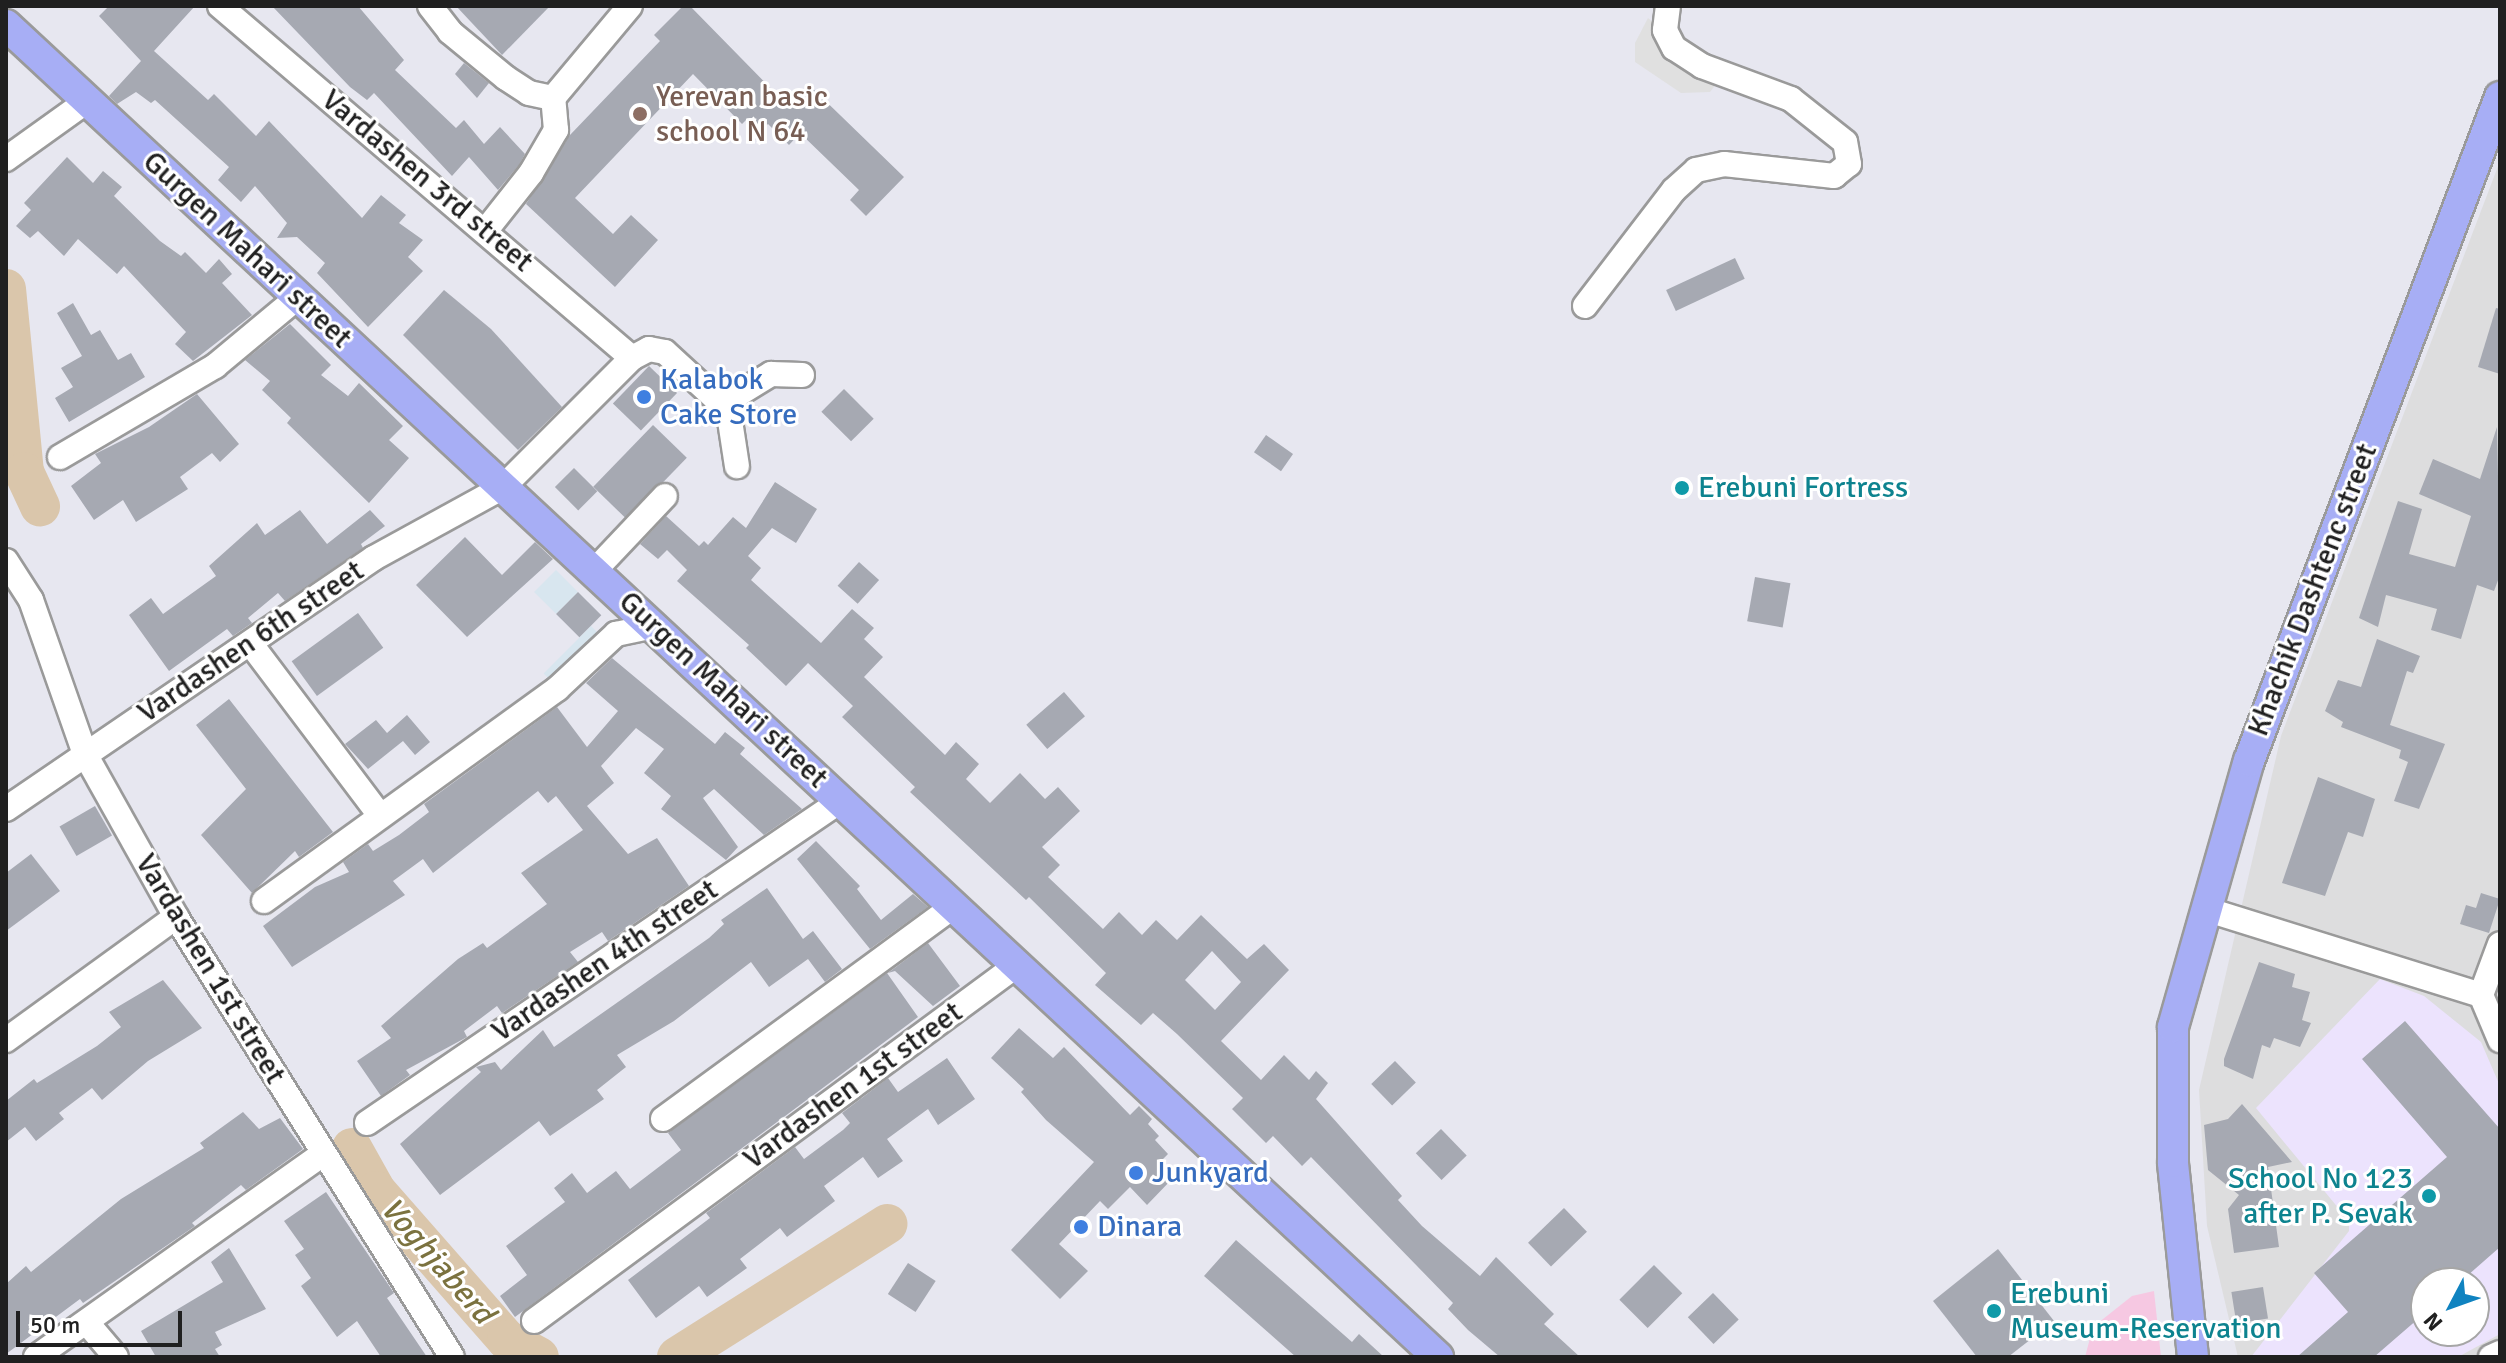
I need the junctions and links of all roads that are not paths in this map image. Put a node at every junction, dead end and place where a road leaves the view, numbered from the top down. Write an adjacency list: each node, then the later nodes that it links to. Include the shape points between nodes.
1 (220, 6): 10 (street, Vardashen 3rd street)
2 (430, 6): 7 (street, via 450,32 506,78 529,93)
3 (630, 6): 7 (street)
4 (1668, 6): 12 (street, via 1665,30 1674,48 1702,66 1791,99 1845,142 1849,164 1834,176 1724,164 1696,170 1674,190)
5 (6, 25): 8 (main road, Gurgen Mahari street)
6 (2500, 97): 30 (main road, Khachik Dashtenc street, via 2249,761)
7 (553, 98): 10 (street, via 556,130 531,173)
8 (87, 101): 9 (street); 11 (main road, Gurgen Mahari street)
9 (6, 159)
10 (486, 230): 13 (street, Vardashen 3rd street)
11 (298, 297): 16 (street, via 215,366); 18 (main road, Gurgen Mahari street)
12 (1585, 306)
13 (632, 358): 15 (street, via 649,349 665,352 715,398); 18 (street, Vardashen 6th street)
14 (802, 375): 15 (street, via 771,374)
15 (727, 401): 17 (street)
16 (60, 457)
17 (737, 466)
18 (503, 487): 21 (main road, Gurgen Mahari street); 23 (street, Vardashen 6th street, via 374,558)
19 (665, 496): 21 (street)
20 (6, 561): 24 (street, Vardashen 1st street, via 31,600)
21 (594, 571): 22 (main road, Gurgen Mahari street)
22 (654, 626): 25 (main road, Gurgen Mahari street); 27 (street, via 616,634 557,689)
23 (250, 643): 24 (street, Vardashen 6th street); 27 (street)
24 (85, 754): 26 (street, Vardashen 6th street); 31 (street, Vardashen 1st street)
25 (842, 800): 29 (main road, Gurgen Mahari street); 39 (street, Vardashen 4th street)
26 (6, 809)
27 (378, 813): 28 (street)
28 (264, 901)
29 (954, 906): 33 (main road, Gurgen Mahari street); 38 (street)
30 (2205, 909): 34 (street); 37 (main road, Khachik Dashtenc street, via 2173,1027)
31 (176, 917): 35 (street); 40 (street, Vardashen 1st street)
32 (2500, 944): 34 (street)
33 (1017, 965): 41 (street, Vardashen 1st street); 47 (main road, Gurgen Mahari street)
34 (2481, 995): 36 (street)
35 (6, 1040)
36 (2500, 1040)
37 (2173, 1094): 48 (main road, Khachik Dashtenc street, via 2173,1162); 49 (main road, Khachik Dashtenc street)
38 (663, 1119)
39 (367, 1123)
40 (323, 1154): 42 (street); 46 (street, Vardashen 1st street)
41 (534, 1321)
42 (88, 1324): 44 (street); 45 (street)
43 (2500, 1353): 50 (street)
44 (36, 1357)
45 (116, 1357)
46 (452, 1357)
47 (1438, 1357)
48 (2193, 1357)
49 (2209, 1357)
50 (2491, 1357)

